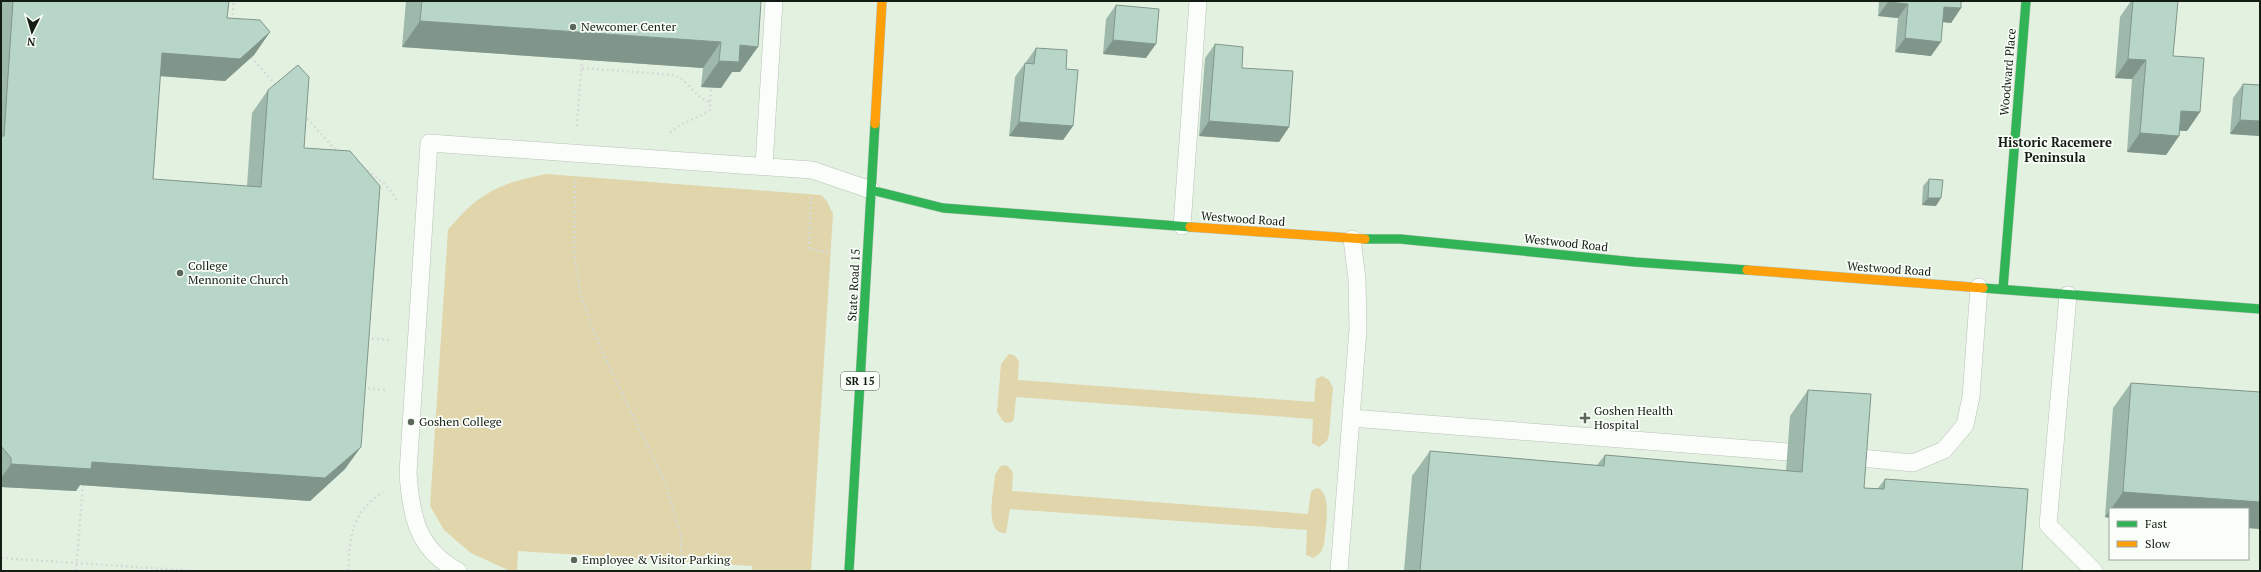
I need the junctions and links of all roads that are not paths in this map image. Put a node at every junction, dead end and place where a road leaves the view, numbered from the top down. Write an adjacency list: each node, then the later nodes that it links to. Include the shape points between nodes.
1 (774, 1): 5 (lane)
2 (882, 1): 6 (street, State Road 15 / SR 15)
3 (1198, 1): 7 (lane)
4 (2026, 1): 10 (street, Woodward Place)
5 (764, 165): 6 (lane, via 812,170); 16 (lane, via 429,143 408,473 410,508 423,542)
6 (871, 190): 7 (street, Westwood Road, via 943,208); 17 (street, State Road 15 / SR 15)
7 (1182, 226): 8 (street, Westwood Road)
8 (1352, 239): 9 (street, Westwood Road, via 1400,239 1635,262); 13 (lane, via 1357,279 1358,329)
9 (1979, 287): 10 (street, Westwood Road); 15 (lane, via 1971,397 1965,425 1944,450 1913,463)
10 (2003, 289): 11 (street, Westwood Road)
11 (2068, 295): 12 (street, Westwood Road); 19 (lane, via 2048,525)
12 (2260, 309)
13 (1351, 418): 14 (lane); 18 (lane)
14 (1788, 452)
15 (1850, 457)
16 (458, 571)
17 (849, 571)
18 (1339, 571)
19 (2094, 571)

